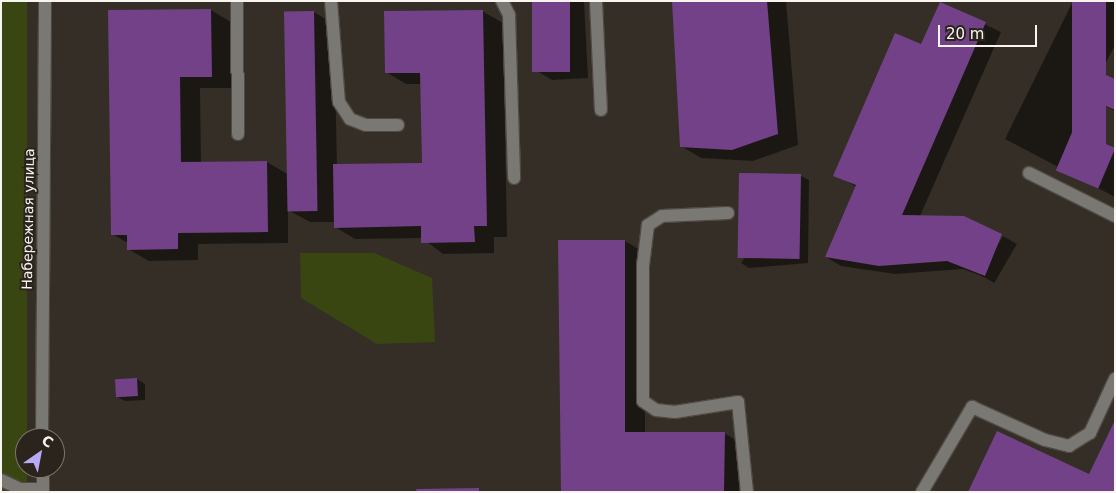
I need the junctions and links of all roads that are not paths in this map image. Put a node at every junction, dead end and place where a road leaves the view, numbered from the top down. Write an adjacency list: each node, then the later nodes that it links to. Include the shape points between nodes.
1 (45, 1): 14 (street, Набережная улица)
2 (237, 1): 8 (street)
3 (331, 1): 7 (street, via 339,102 350,119 366,125)
4 (502, 1): 10 (street, via 509,15)
5 (596, 1): 6 (street)
6 (601, 110)
7 (398, 125)
8 (238, 134)
9 (1029, 174): 12 (street)
10 (514, 178)
11 (728, 213): 17 (street, via 662,216 648,224 643,264 643,394 644,401 656,410 675,412 738,402)
12 (1115, 216)
13 (1115, 379): 18 (street, via 1090,433 1069,446 1045,440 972,406)
14 (42, 428)
15 (1, 480): 16 (street, via 20,489)
16 (43, 490)
17 (747, 492)
18 (922, 492)

